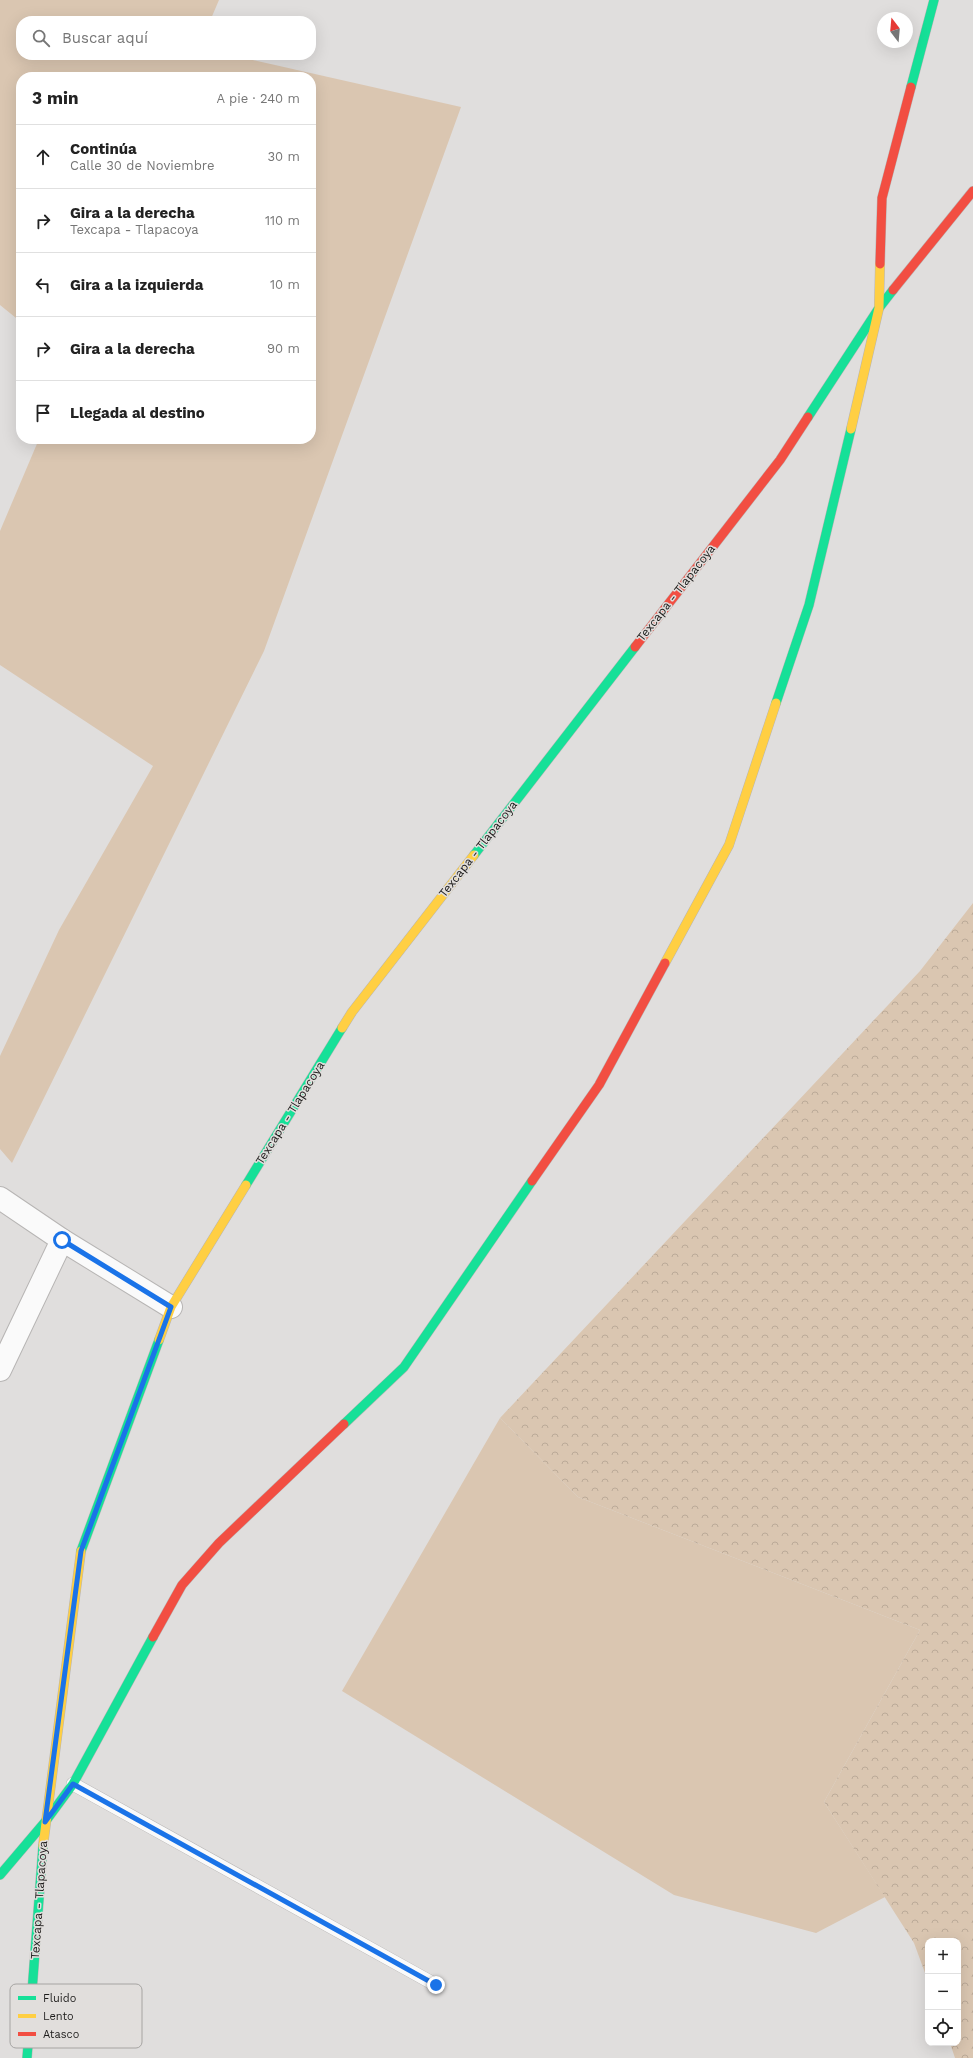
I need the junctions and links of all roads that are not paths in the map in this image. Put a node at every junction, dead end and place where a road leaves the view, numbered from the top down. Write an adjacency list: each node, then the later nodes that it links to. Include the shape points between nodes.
1 (934, 0): 3 (street, via 882,198)
2 (973, 191): 3 (street, Texcapa - Tlapacoya)
3 (879, 308): 6 (street, Texcapa - Tlapacoya, via 780,460 352,1012); 8 (street, via 809,605 729,845 602,1078 404,1367 219,1543 182,1584)
4 (0, 1198): 5 (street)
5 (62, 1240): 6 (street); 7 (street)
6 (171, 1307): 9 (street, Texcapa - Tlapacoya, via 81,1551)
7 (0, 1370)
8 (73, 1784): 9 (street); 12 (lane)
9 (45, 1822): 10 (street); 11 (street, Texcapa - Tlapacoya)
10 (0, 1875)
11 (33, 1984)
12 (436, 1985)
13 (28, 2048): 14 (street, Texcapa - Tlapacoya)
14 (27, 2058)

